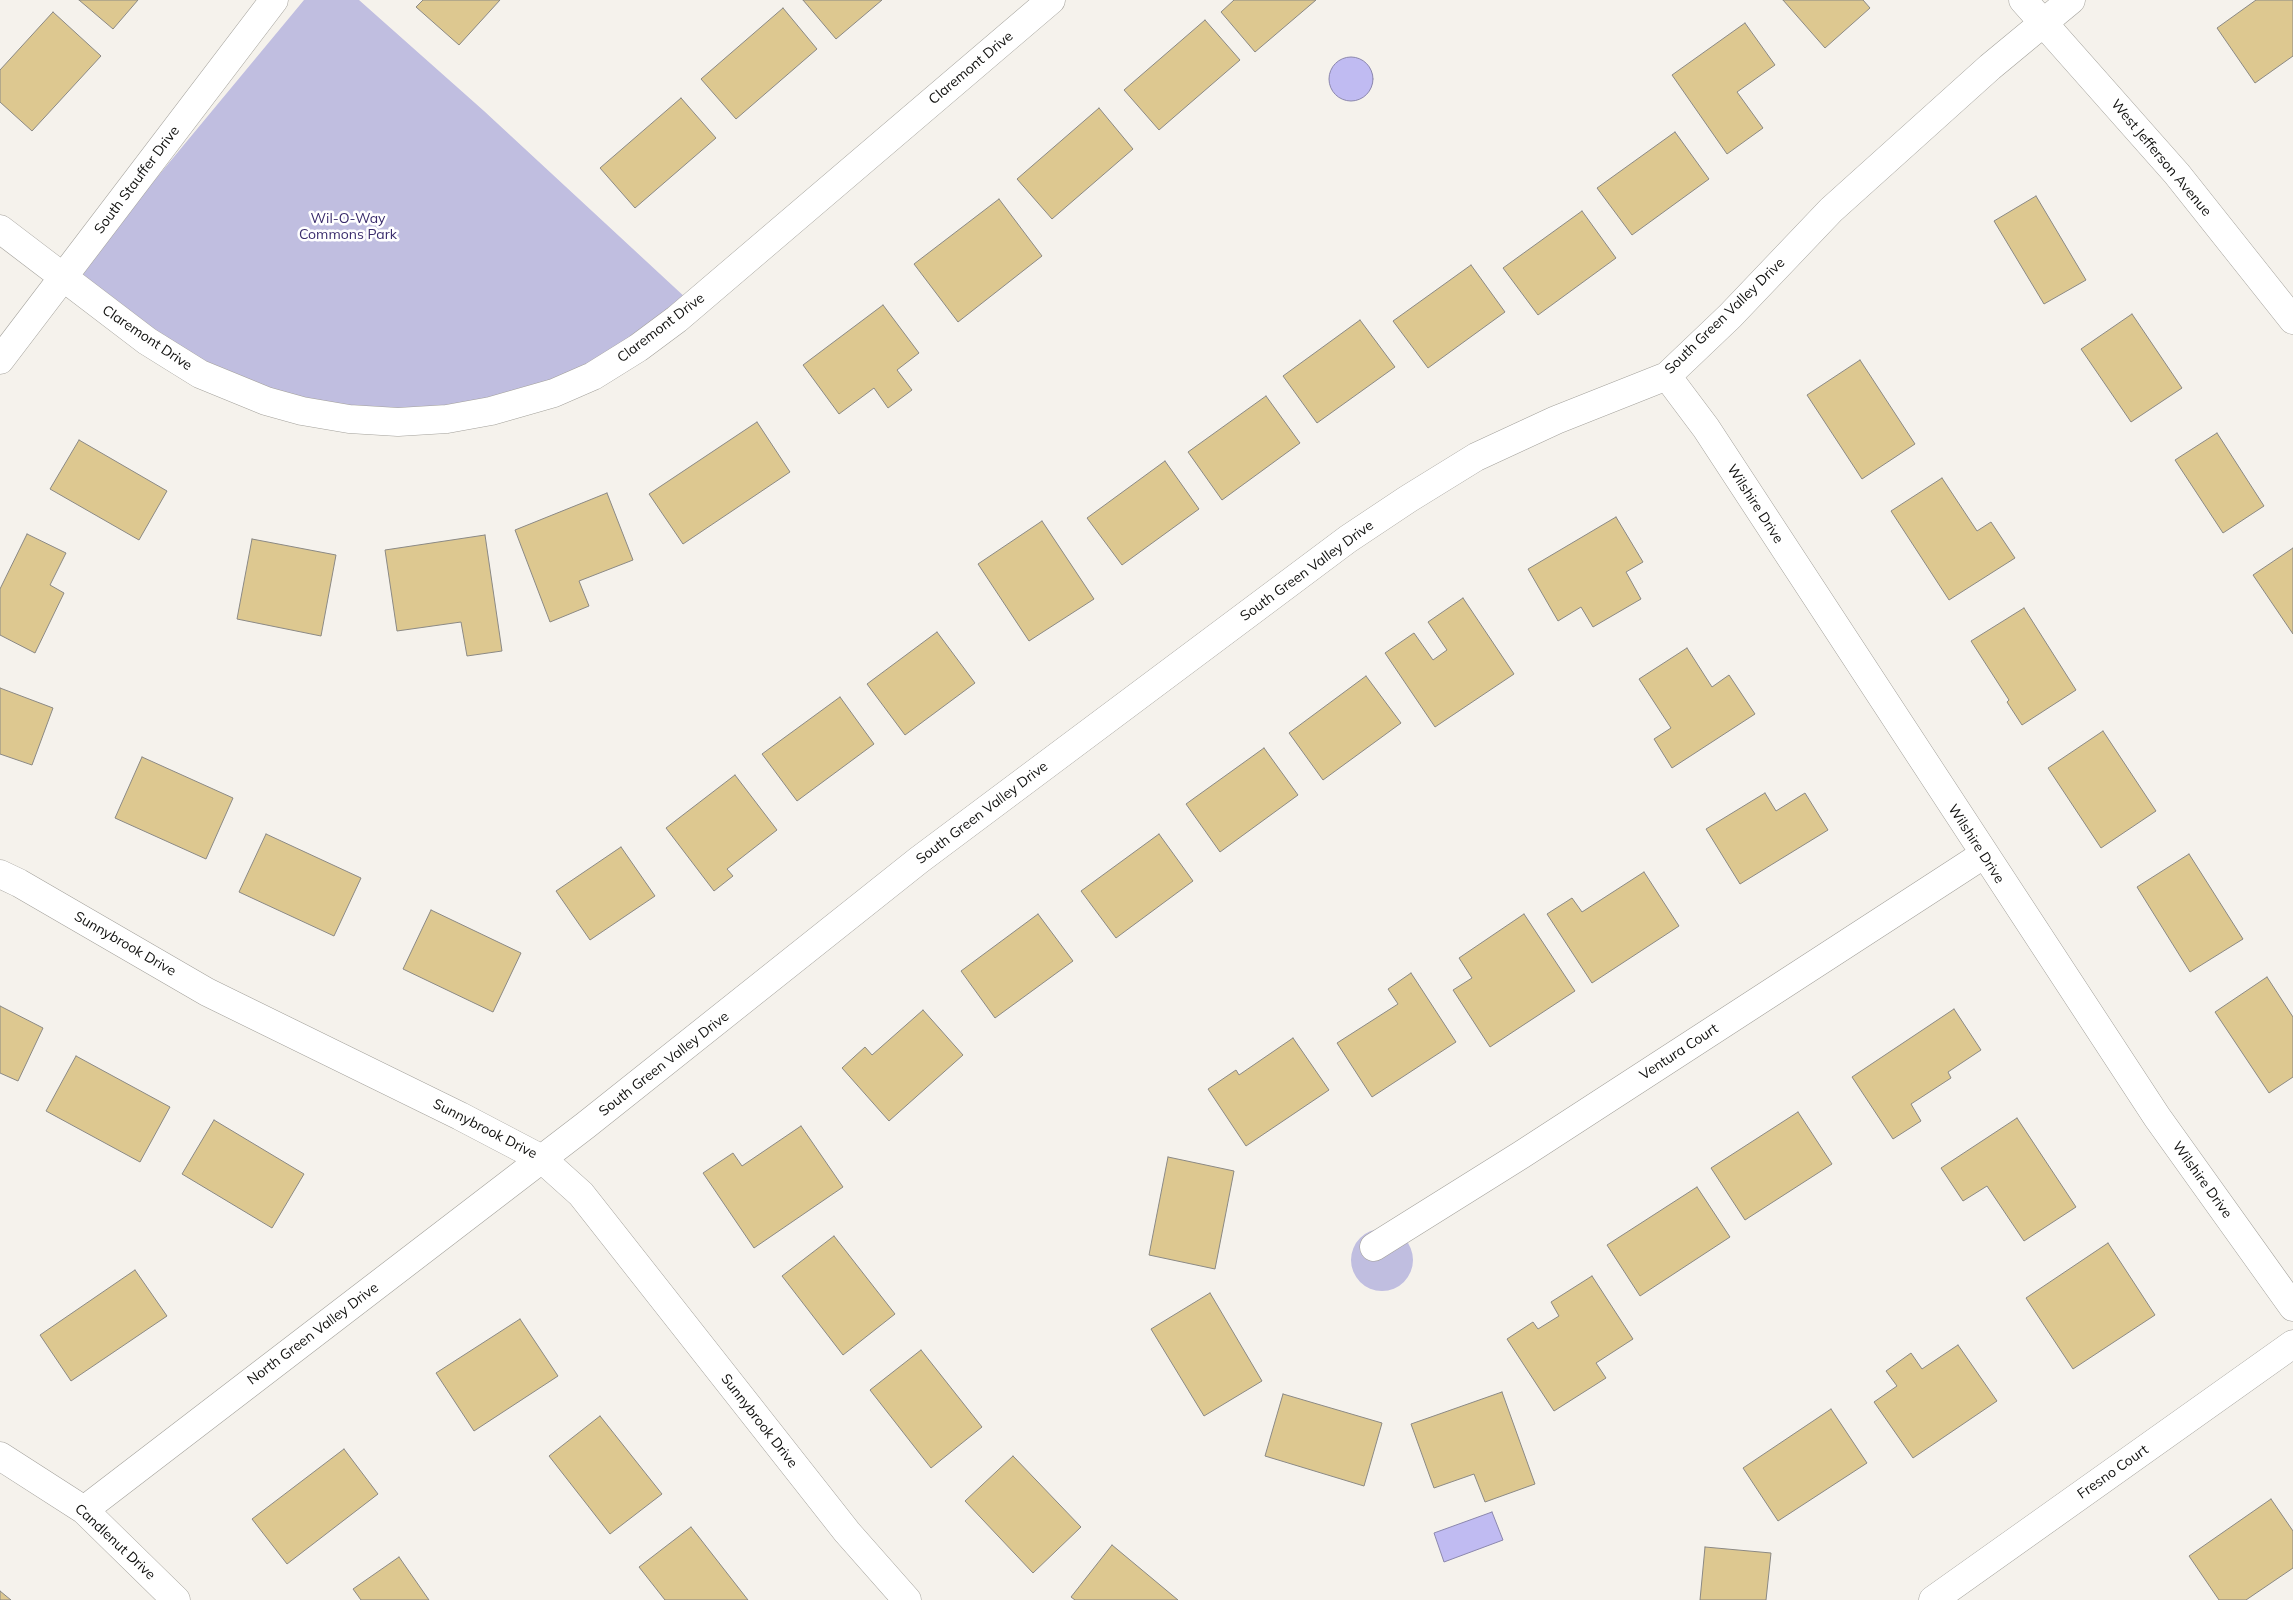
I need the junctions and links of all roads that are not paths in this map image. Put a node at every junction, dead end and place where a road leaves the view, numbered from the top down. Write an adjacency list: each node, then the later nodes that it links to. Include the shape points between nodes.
1 (274, 0): 7 (street, South Stauffer Drive)
2 (1051, 0): 7 (street, Claremont Drive, via 677,319 638,348 593,376 554,393 491,411 447,419 398,422 321,414 266,401 200,374 147,341)
3 (2023, 0): 5 (street, West Jefferson Avenue)
4 (2071, 0): 5 (street, South Green Valley Drive)
5 (2043, 23): 8 (street, West Jefferson Avenue, via 2177,174); 10 (street, South Green Valley Drive, via 1831,210 1730,316)
6 (0, 229): 7 (street, Claremont Drive)
7 (62, 277): 9 (street, South Stauffer Drive)
8 (2293, 320)
9 (0, 360)
10 (1667, 376): 11 (street, Wilshire Drive, via 1706,428); 13 (street, South Green Valley Drive, via 1556,420 1476,457 1348,539 919,860)
11 (1983, 855): 14 (street, Ventura Court); 15 (street, Wilshire Drive, via 2157,1118)
12 (0, 874): 13 (street, Sunnybrook Drive, via 207,992)
13 (542, 1159): 18 (street, North Green Valley Drive); 20 (street, Sunnybrook Drive, via 581,1194 847,1532)
14 (1374, 1247)
15 (2293, 1307)
16 (2293, 1344): 21 (street, Fresno Court)
17 (0, 1456): 18 (street, Candlenut Drive)
18 (84, 1510): 19 (street, Candlenut Drive)
19 (176, 1600)
20 (907, 1600)
21 (1933, 1600)

